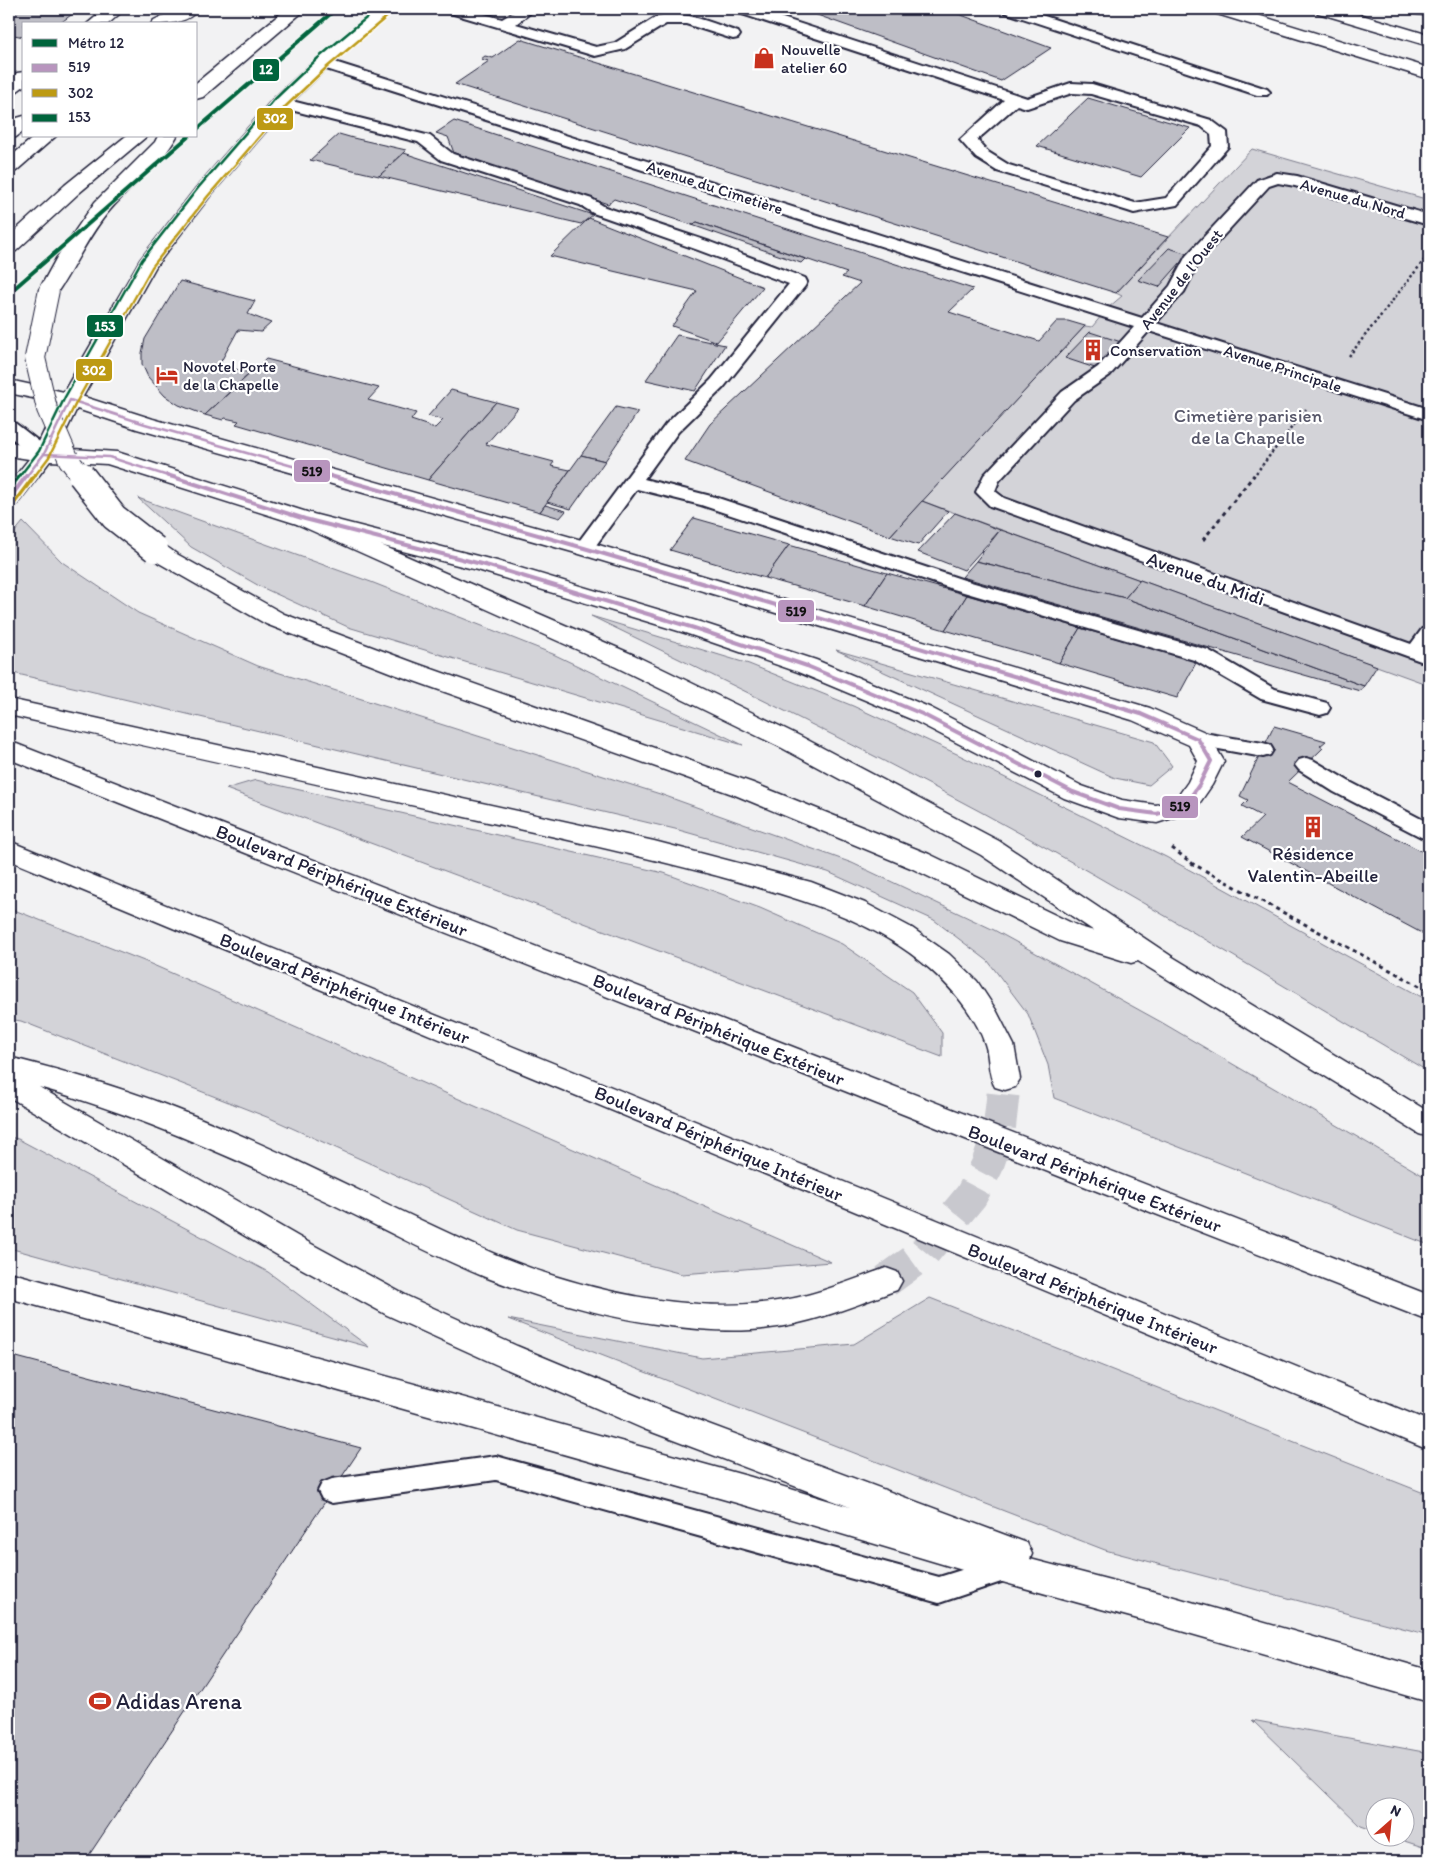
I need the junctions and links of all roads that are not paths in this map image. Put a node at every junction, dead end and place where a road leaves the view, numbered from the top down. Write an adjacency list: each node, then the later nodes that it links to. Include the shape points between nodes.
1 (116, 9): 11 (main road)
2 (189, 9): 12 (main road); 13 (main road)
3 (297, 9): 21 (main road)
4 (386, 9): 17 (main road)
5 (452, 9): 14 (lane)
6 (528, 9): 14 (lane)
7 (741, 9): 23 (lane)
8 (1009, 9): 22 (lane)
9 (1220, 9): 18 (main road)
10 (1324, 9): 16 (main road)
11 (99, 22)
12 (164, 22)
13 (180, 22)
14 (504, 25): 15 (lane, via 595,52 620,46 663,19 687,20)
15 (733, 36)
16 (1429, 41)
17 (322, 63): 24 (main road); 34 (lane, Avenue du Cimetière)
18 (1429, 74)
19 (22, 78): 20 (main road)
20 (9, 88)
21 (198, 91)
22 (1262, 92)
23 (1013, 100): 23 (lane, via 968,140 982,155 1004,168 1134,208 1171,202 1220,146 1219,132 1206,123 1092,90 1070,88 1027,103)
24 (280, 103): 37 (main road, via 203,192 147,264); 43 (lane, via 424,139 447,156 586,202 599,210 799,282 717,384 672,428)
25 (22, 123): 26 (main road)
26 (9, 132)
27 (45, 138): 30 (main road)
28 (135, 138): 33 (main road, via 46,210)
29 (167, 138): 58 (main road, bridge, via 102,206 66,257 49,290 35,358 47,409 69,460 114,517 167,558 275,618 406,669 744,789 920,861 1070,934)
30 (9, 167)
31 (1277, 178): 32 (lane, Avenue du Nord); 35 (lane, Avenue de l'Ouest, via 1263,182 1192,260 1178,288)
32 (1429, 220)
33 (9, 247)
34 (1108, 312): 35 (lane, Avenue Principale)
35 (1146, 324): 38 (lane, Avenue Principale); 44 (lane, Avenue de l'Ouest, via 1104,371 1068,396 991,479)
36 (9, 387): 37 (main road)
37 (70, 400): 42 (main road); 47 (main road)
38 (1429, 414)
39 (9, 427): 42 (lane)
40 (9, 441): 42 (lane)
41 (9, 448): 42 (main road)
42 (44, 454): 45 (main road); 46 (main road, via 109,457)
43 (633, 482): 47 (lane); 51 (lane, via 708,501 957,584 1201,655 1268,694)
44 (985, 492): 49 (lane, Avenue du Midi, via 998,502)
45 (9, 499)
46 (305, 519): 52 (main road, via 489,566 807,666 922,714 1073,792 1119,809 1157,814 1185,805 1210,761); 58 (main road, via 625,661 791,742 990,848)
47 (584, 548): 52 (main road, via 1141,714)
48 (1429, 633): 49 (lane)
49 (1422, 656)
50 (9, 708): 60 (main road, via 654,850 801,889 855,910 902,935 939,961 966,988 986,1017 1000,1045)
51 (1320, 708)
52 (1198, 739): 54 (lane)
53 (9, 748): 65 (main road, Boulevard Périphérique Extérieur)
54 (1263, 750)
55 (1306, 765): 56 (lane)
56 (1429, 832)
57 (9, 850): 66 (main road, Boulevard Périphérique Intérieur)
58 (1161, 963): 62 (main road)
59 (9, 1068): 63 (main road, via 62,1080 152,1112 239,1148 494,1267 572,1293 641,1309 697,1316 753,1317 806,1310)
60 (1006, 1079)
61 (9, 1083): 69 (main road, via 398,1306 656,1419)
62 (1429, 1126)
63 (886, 1281)
64 (9, 1284): 68 (main road, via 752,1492)
65 (1429, 1308)
66 (1429, 1436)
67 (332, 1491): 68 (lane, via 496,1468 939,1590)
68 (1006, 1568): 69 (main road)
69 (1160, 1609): 70 (main road)
70 (1429, 1686)

